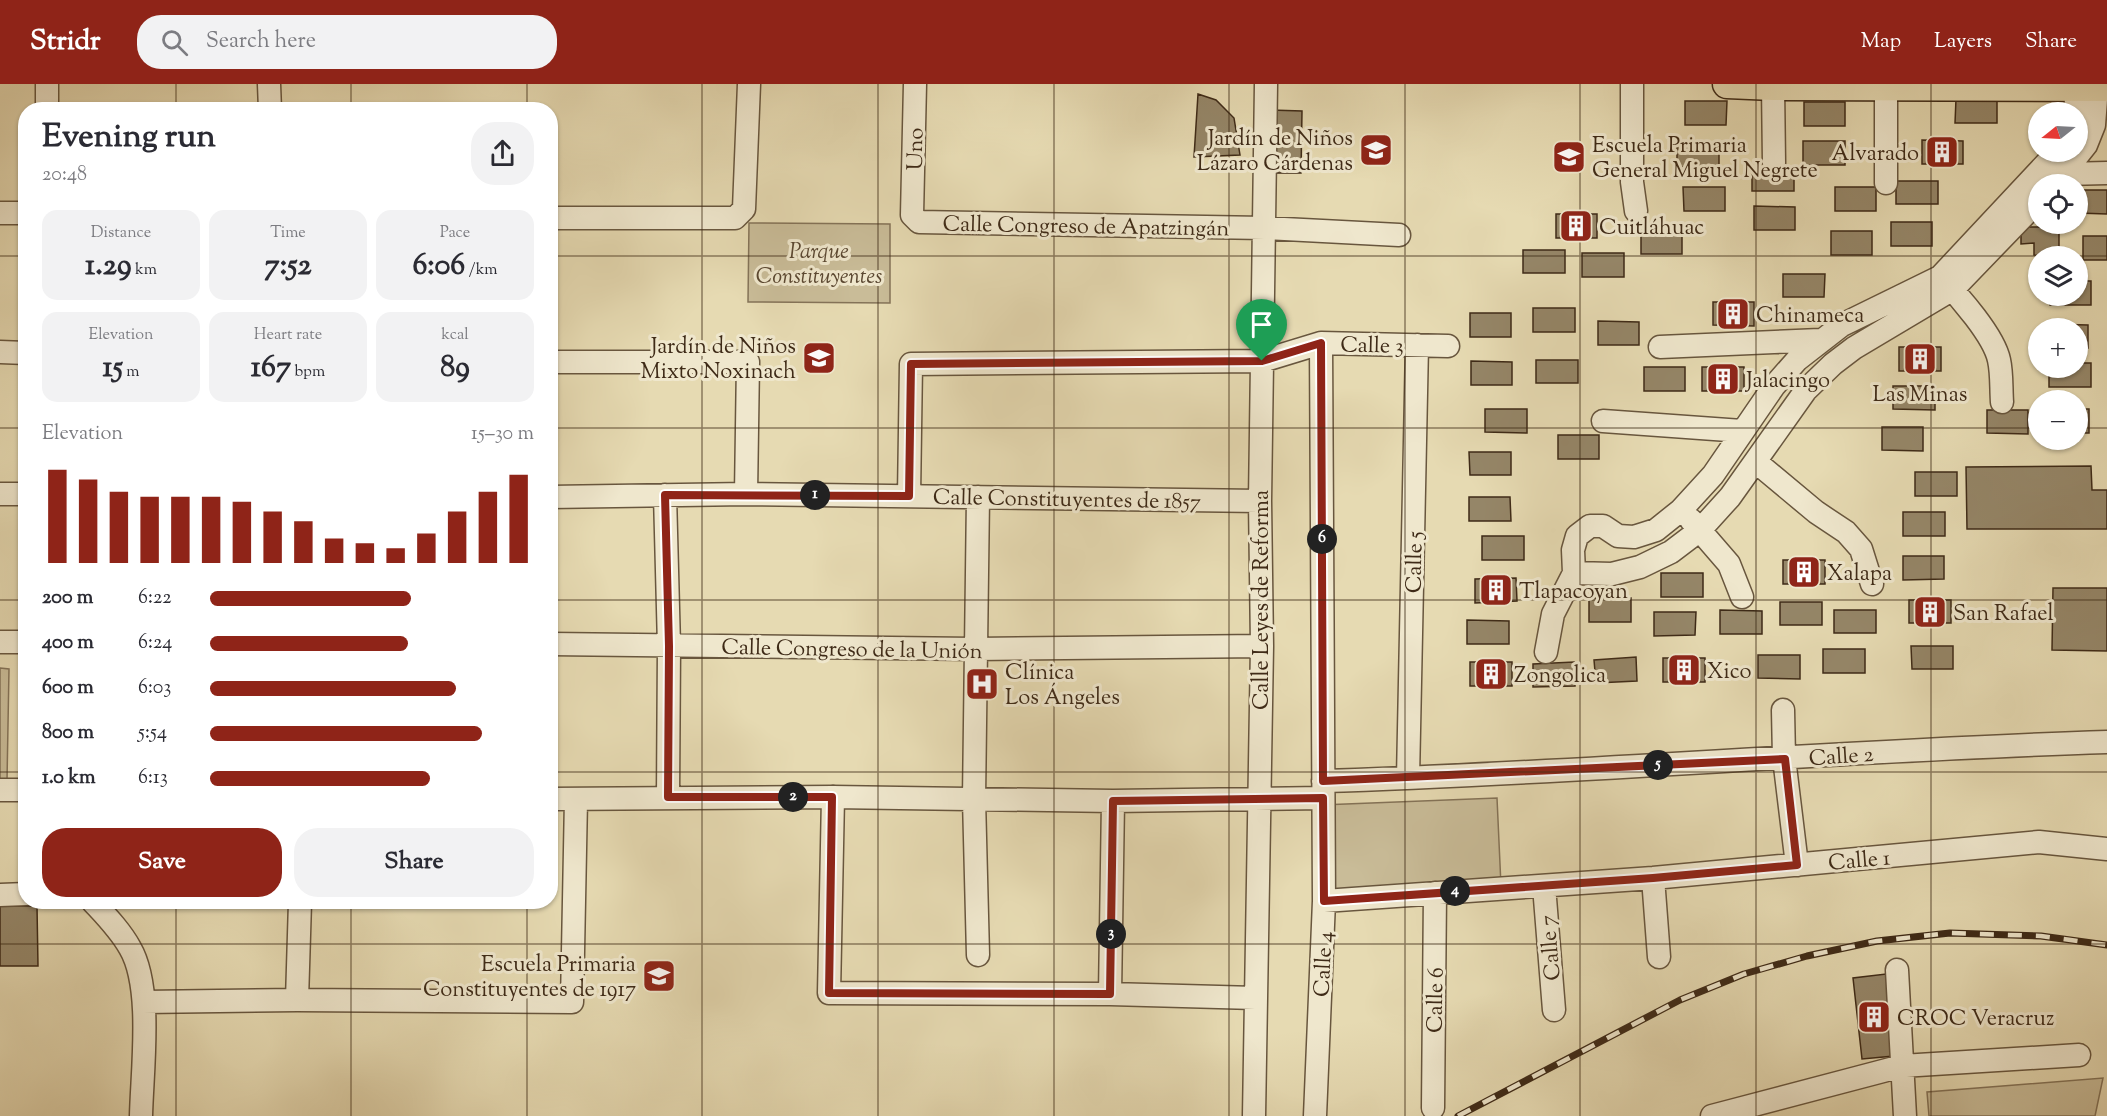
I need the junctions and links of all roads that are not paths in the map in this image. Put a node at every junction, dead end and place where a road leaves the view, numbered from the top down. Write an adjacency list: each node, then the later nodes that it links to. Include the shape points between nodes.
1 (47, 84): 11 (street)
2 (270, 84): 12 (street)
3 (749, 84): 24 (street, via 744,209 735,218)
4 (915, 84): 23 (street, Uno)
5 (1266, 84): 25 (street, Calle Leyes de Reforma)
6 (1632, 84): 20 (street, via 1632,182)
7 (1727, 84): 8 (main road)
8 (1773, 86): 9 (main road); 14 (street)
9 (1886, 86): 10 (main road); 18 (street)
10 (2089, 93): 16 (street, via 2094,125 2086,145)
11 (47, 102)
12 (270, 102)
13 (2049, 162): 27 (street)
14 (1774, 163)
15 (2107, 173): 17 (street)
16 (2064, 174)
17 (2088, 175)
18 (1886, 183)
19 (2028, 210): 27 (street)
20 (1636, 211)
21 (0, 213): 22 (street)
22 (18, 213)
23 (912, 214): 25 (street, Calle Congreso de Apatzingán, via 919,222)
24 (558, 218)
25 (1264, 228): 26 (street, Calle Congreso de Apatzingán); 35 (street, Calle Leyes de Reforma)
26 (1399, 235)
27 (1946, 283): 28 (street, via 1842,325); 37 (street, via 1985,331 1999,358); 40 (street, via 1833,364 1806,390)
28 (1820, 340): 32 (street); 39 (street, via 1774,386)
29 (1321, 343): 30 (street, Calle 3); 35 (street, Calle 3); 67 (street, Calle 4)
30 (1417, 345): 31 (street, Calle 3); 64 (street, Calle 5)
31 (1448, 346)
32 (1660, 346)
33 (0, 352): 34 (street)
34 (18, 353)
35 (1262, 361): 45 (street, Calle 3, via 911,364); 48 (street, Calle Leyes de Reforma)
36 (558, 362): 43 (street, via 748,362)
37 (2002, 402)
38 (1603, 421): 39 (street)
39 (1742, 431): 49 (street, via 1713,476)
40 (1756, 462): 50 (street); 52 (street, via 1846,532 1861,549)
41 (0, 494): 42 (street)
42 (18, 494)
43 (746, 494): 44 (street, Calle Constituyentes de 1857); 45 (street, Calle Constituyentes de 1857)
44 (665, 495): 46 (street, Calle Constituyentes de 1857); 57 (street)
45 (909, 496): 47 (street, Calle Constituyentes de 1857)
46 (558, 497)
47 (978, 497): 48 (street, Calle Constituyentes de 1857); 59 (street)
48 (1260, 501): 58 (street, Calle Leyes de Reforma)
49 (1681, 510): 50 (street); 51 (street, via 1656,530 1634,537 1618,536 1603,526 1590,526 1577,536)
50 (1700, 530): 51 (street, via 1671,552 1640,567 1612,574); 53 (street, via 1729,564)
51 (1574, 573): 60 (street, via 1553,614)
52 (1872, 584)
53 (1742, 597)
54 (0, 642): 55 (street)
55 (18, 642)
56 (558, 644): 57 (street, Calle Congreso de la Unión)
57 (669, 646): 59 (street, Calle Congreso de la Unión); 68 (street)
58 (1262, 646): 59 (street, Calle Congreso de la Unión); 73 (street, Calle Leyes de Reforma)
59 (975, 649): 72 (street)
60 (1546, 652)
61 (1783, 710): 63 (street)
62 (2107, 742): 63 (street, Calle 2, via 1971,746)
63 (1785, 759): 64 (street, Calle 2); 76 (street)
64 (1408, 778): 67 (street, Calle 2)
65 (0, 789): 66 (street)
66 (18, 790)
67 (1323, 790): 73 (street, Calle 2); 82 (street, Calle 4)
68 (668, 797): 69 (street, Calle 2); 71 (street, Calle 2)
69 (832, 797): 72 (street, Calle 2); 88 (street, via 829,993)
70 (558, 798): 71 (street, Calle 2)
71 (576, 799): 90 (street, via 572,1001)
72 (974, 799): 74 (street, Calle 2); 85 (street)
73 (1258, 799): 74 (street, Calle 2); 89 (street, Calle Leyes de Reforma)
74 (1113, 801): 88 (street)
75 (2107, 849): 76 (street, Calle 1, via 2039,842)
76 (1797, 865): 77 (street, Calle 1)
77 (1653, 878): 78 (street, Calle 1); 86 (street)
78 (1544, 886): 79 (street, Calle 1); 92 (street, Calle 7)
79 (1435, 893): 82 (street, Calle 1); 95 (street, Calle 6)
80 (18, 894): 81 (street)
81 (0, 895)
82 (1324, 901): 98 (street, Calle 4)
83 (99, 909): 91 (street, via 131,950 140,973)
84 (300, 909): 90 (street)
85 (978, 955)
86 (1659, 957)
87 (1896, 970): 94 (street)
88 (1110, 994): 89 (street)
89 (1255, 998): 97 (street, Calle Leyes de Reforma)
90 (297, 1000): 91 (street)
91 (144, 1002): 96 (street)
92 (1554, 1010)
93 (2079, 1054): 94 (street)
94 (1902, 1066): 99 (street); 100 (street)
95 (1433, 1108)
96 (141, 1116)
97 (1254, 1116)
98 (1315, 1116)
99 (1712, 1116)
100 (1905, 1116)

